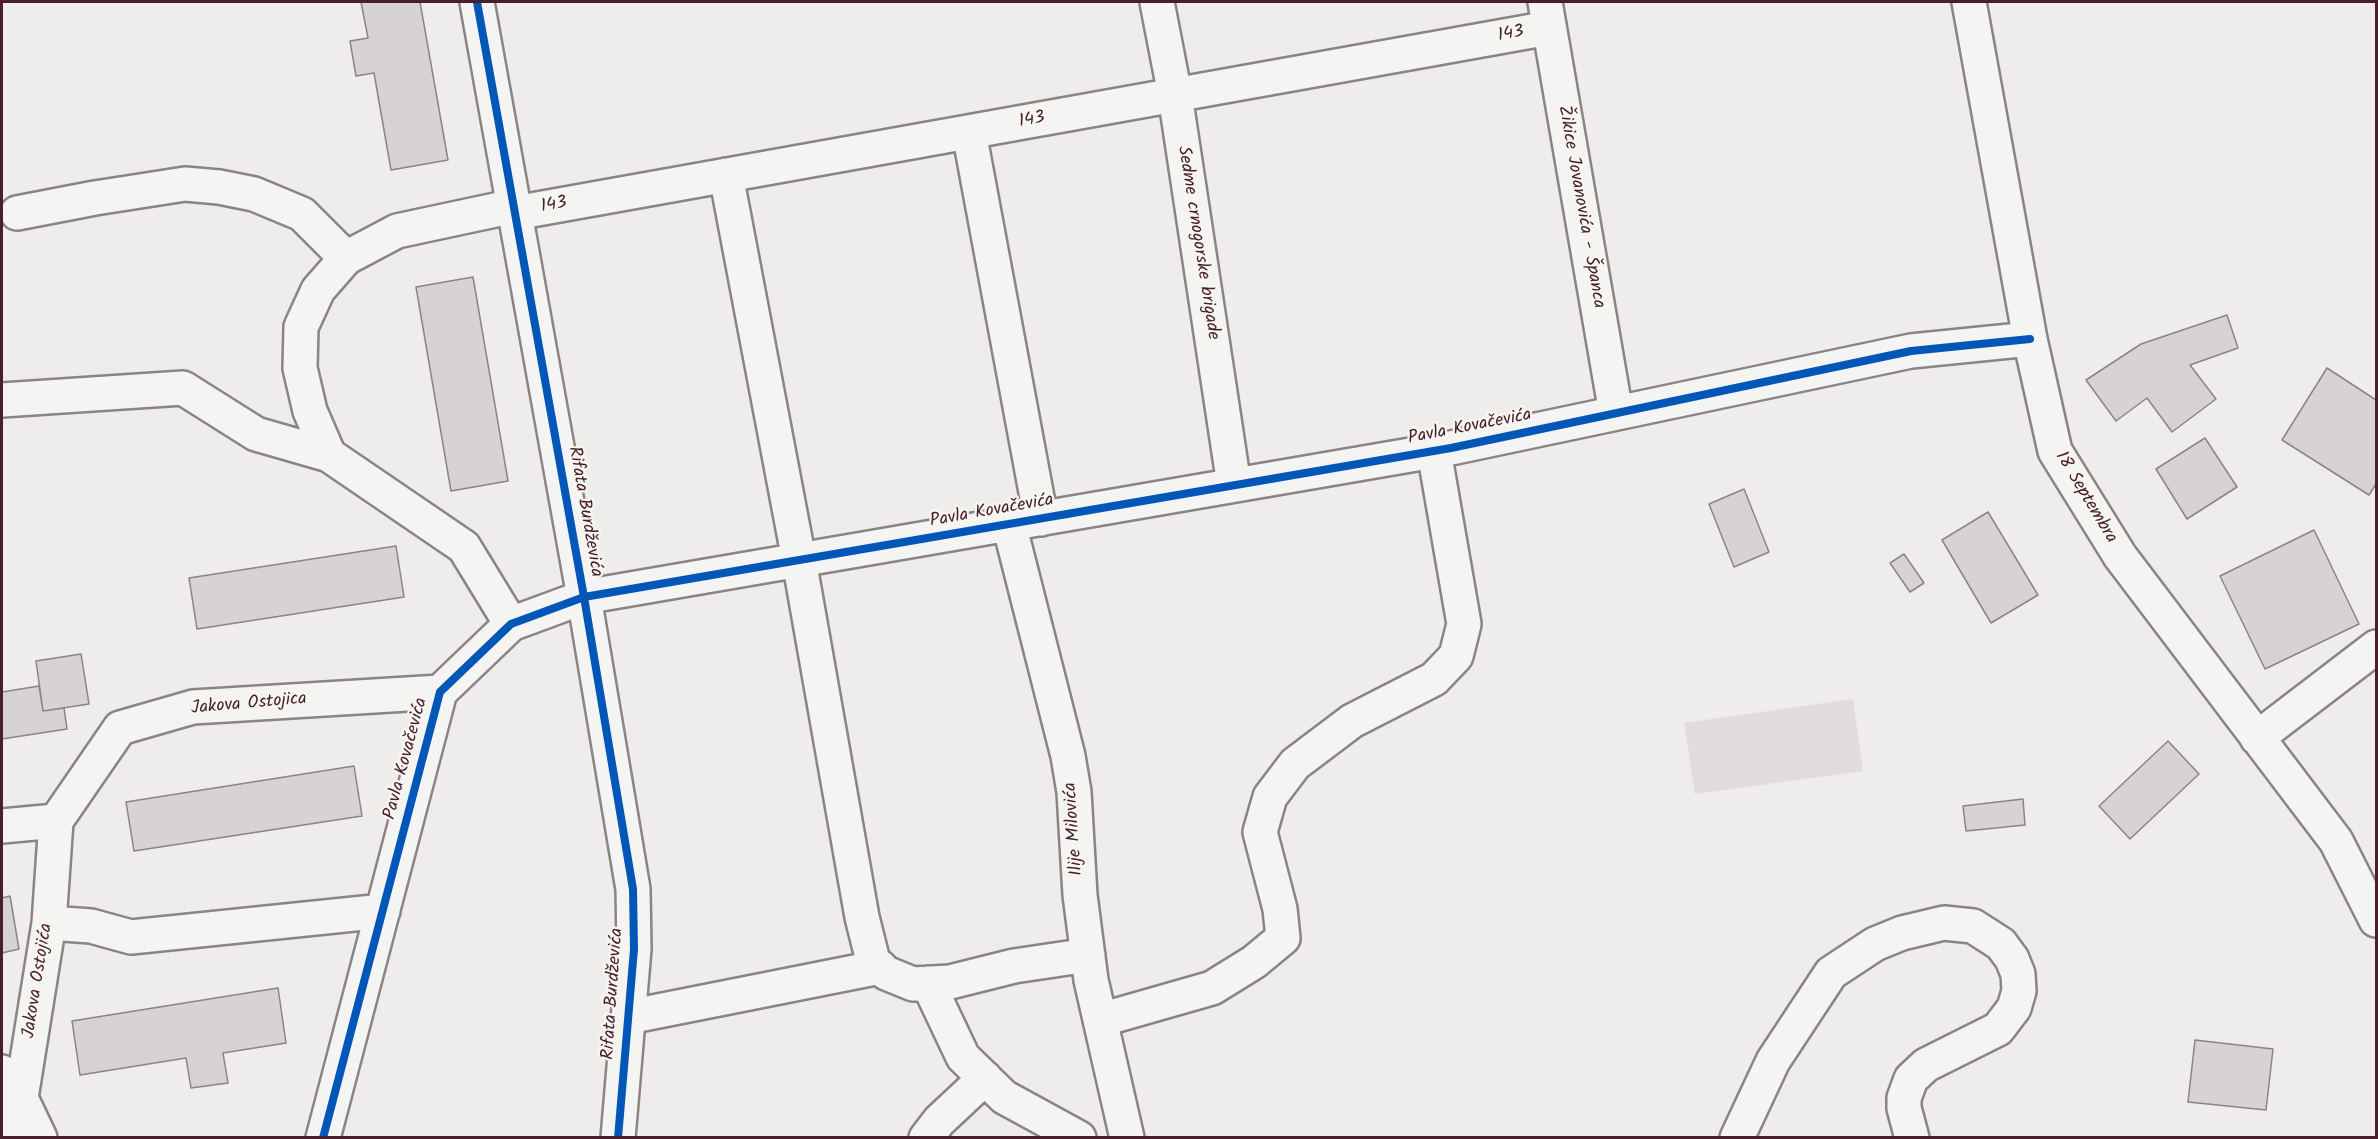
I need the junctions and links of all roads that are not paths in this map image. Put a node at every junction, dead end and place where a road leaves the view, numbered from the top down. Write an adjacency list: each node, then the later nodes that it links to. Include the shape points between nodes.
1 (477, 2): 8 (street, Rifata Burdževića)
2 (1158, 2): 5 (street, Sedme crnogorske brigade)
3 (1969, 2): 11 (street, 18 Septembra)
4 (1547, 15): 5 (street, 143); 13 (street, Žikice Jovanovića - Španca)
5 (1175, 95): 6 (street, 143); 16 (street, Sedme crnogorske brigade)
6 (969, 132): 7 (street, 143); 17 (street)
7 (726, 176): 8 (street, 143); 19 (street)
8 (515, 209): 10 (street, 143, via 397,231); 20 (street, Rifata Burdževića)
9 (17, 213): 10 (street, via 185,184 219,187 254,194 302,214)
10 (346, 258): 15 (street, via 318,290 301,327 300,368 310,411)
11 (2030, 339): 13 (street, Pavla Kovačevića, via 1911,351); 24 (street, 18 Septembra, via 2055,451 2120,556)
12 (2, 400): 15 (street, via 183,388 256,434)
13 (1616, 413): 14 (street, Pavla Kovačevića)
14 (1434, 451): 16 (street, Pavla Kovačevića); 34 (street, via 1464,624 1456,656 1434,679 1353,721 1295,764 1270,797 1260,832 1280,909 1283,938 1212,988)
15 (329, 455): 21 (street, via 464,547)
16 (1234, 485): 17 (street, Pavla Kovačevića)
17 (1041, 519): 18 (street, Pavla Kovačevića)
18 (1009, 524): 19 (street, Pavla Kovačevića); 30 (street, Ilije Milovića, via 1068,756)
19 (799, 560): 20 (street, Pavla Kovačevića); 31 (street, via 862,917 873,961)
20 (584, 597): 21 (street, Pavla Kovačevića); 33 (street, Rifata Burdževića, via 633,889 634,949)
21 (511, 624): 23 (street, Pavla Kovačevića)
22 (2376, 648): 24 (street)
23 (440, 692): 25 (street, Jakova Ostojica, via 193,707 120,728); 27 (street, Pavla Kovačevića)
24 (2257, 738): 28 (street, 18 Septembra, via 2336,841)
25 (56, 821): 26 (street); 29 (street, Jakova Ostojića)
26 (2, 826)
27 (382, 910): 29 (street, via 131,937 91,926); 40 (street, Pavla Kovačevića)
28 (2376, 920)
29 (49, 923): 37 (street, Jakova Ostojića)
30 (1088, 955): 32 (street); 34 (street, Ilije Milovića)
31 (880, 967): 32 (street, via 886,974 913,984); 33 (street)
32 (928, 983): 36 (street, via 963,1057)
33 (628, 1017): 41 (street, Rifata Burdževića)
34 (1100, 1020): 44 (street, Ilije Milovića)
35 (2, 1072): 37 (street)
36 (985, 1078): 42 (street); 43 (street, via 1004,1097)
37 (21, 1098): 38 (street, Jakova Ostojića); 39 (street)
38 (6, 1137)
39 (40, 1137)
40 (322, 1137)
41 (618, 1137)
42 (926, 1137)
43 (1079, 1137)
44 (1127, 1137)
45 (1737, 1137): 46 (street, via 1773,1061 1831,973 1875,944 1902,933 1944,923 1973,926 2001,944 2012,959 2019,991 2014,1008 1998,1029 1926,1065 1911,1078 1904,1108)
46 (1912, 1137)

